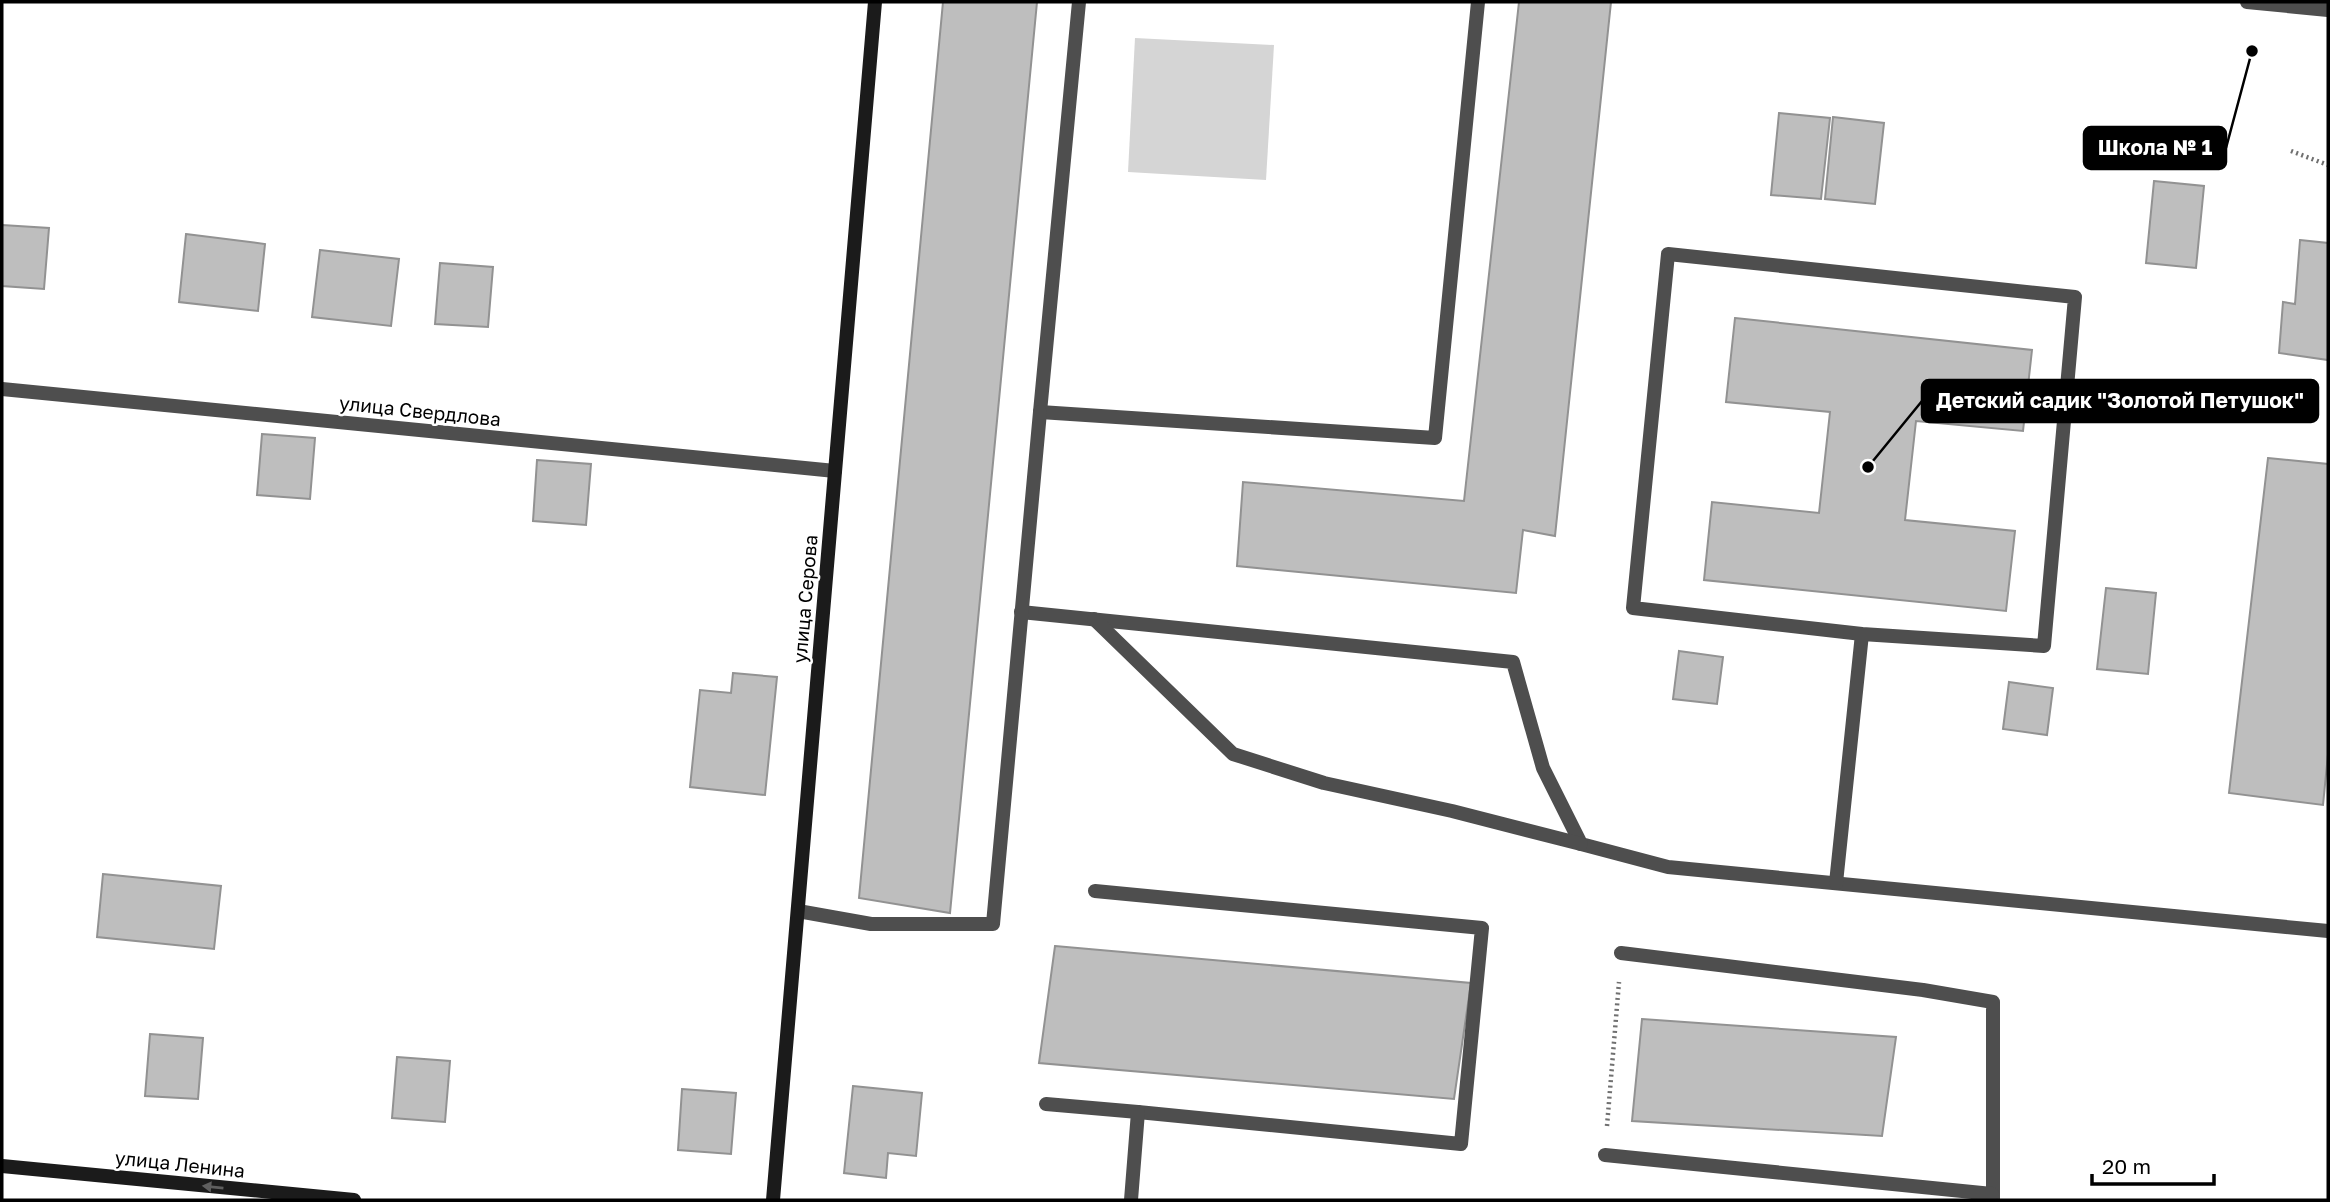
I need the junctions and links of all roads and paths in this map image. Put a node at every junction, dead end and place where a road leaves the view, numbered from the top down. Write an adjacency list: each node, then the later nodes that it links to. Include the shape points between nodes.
1 (875, 2): 10 (street, улица Серова)
2 (1079, 2): 9 (street)
3 (1478, 2): 9 (street, via 1435,438)
4 (2247, 2): 5 (street)
5 (2328, 10)
6 (2291, 151): 7 (path)
7 (2328, 165)
8 (2, 389): 10 (street, улица Свердлова)
9 (1040, 412): 11 (street)
10 (835, 471): 17 (street, улица Серова)
11 (1020, 612): 12 (street); 17 (street, via 993,924 871,924)
12 (1094, 620): 14 (street, via 1233,754 1324,783); 14 (street, via 1514,662 1543,768)
13 (1861, 634): 13 (street, via 2044,646 2075,298 1668,254 1633,608); 15 (street)
14 (1581, 844): 15 (street, via 1668,867)
15 (1836, 883): 18 (street)
16 (1095, 891): 21 (street, via 1482,928 1461,1144)
17 (798, 911): 26 (street, улица Серова)
18 (2328, 931)
19 (1621, 953): 22 (path); 24 (street, via 1993,1002)
20 (1046, 1104): 21 (street)
21 (1139, 1112): 27 (street)
22 (1605, 1155): 24 (street)
23 (2, 1166): 25 (street, улица Ленина, one-way to 23)
24 (1993, 1197)
25 (354, 1200)
26 (773, 1200)
27 (1131, 1200)

